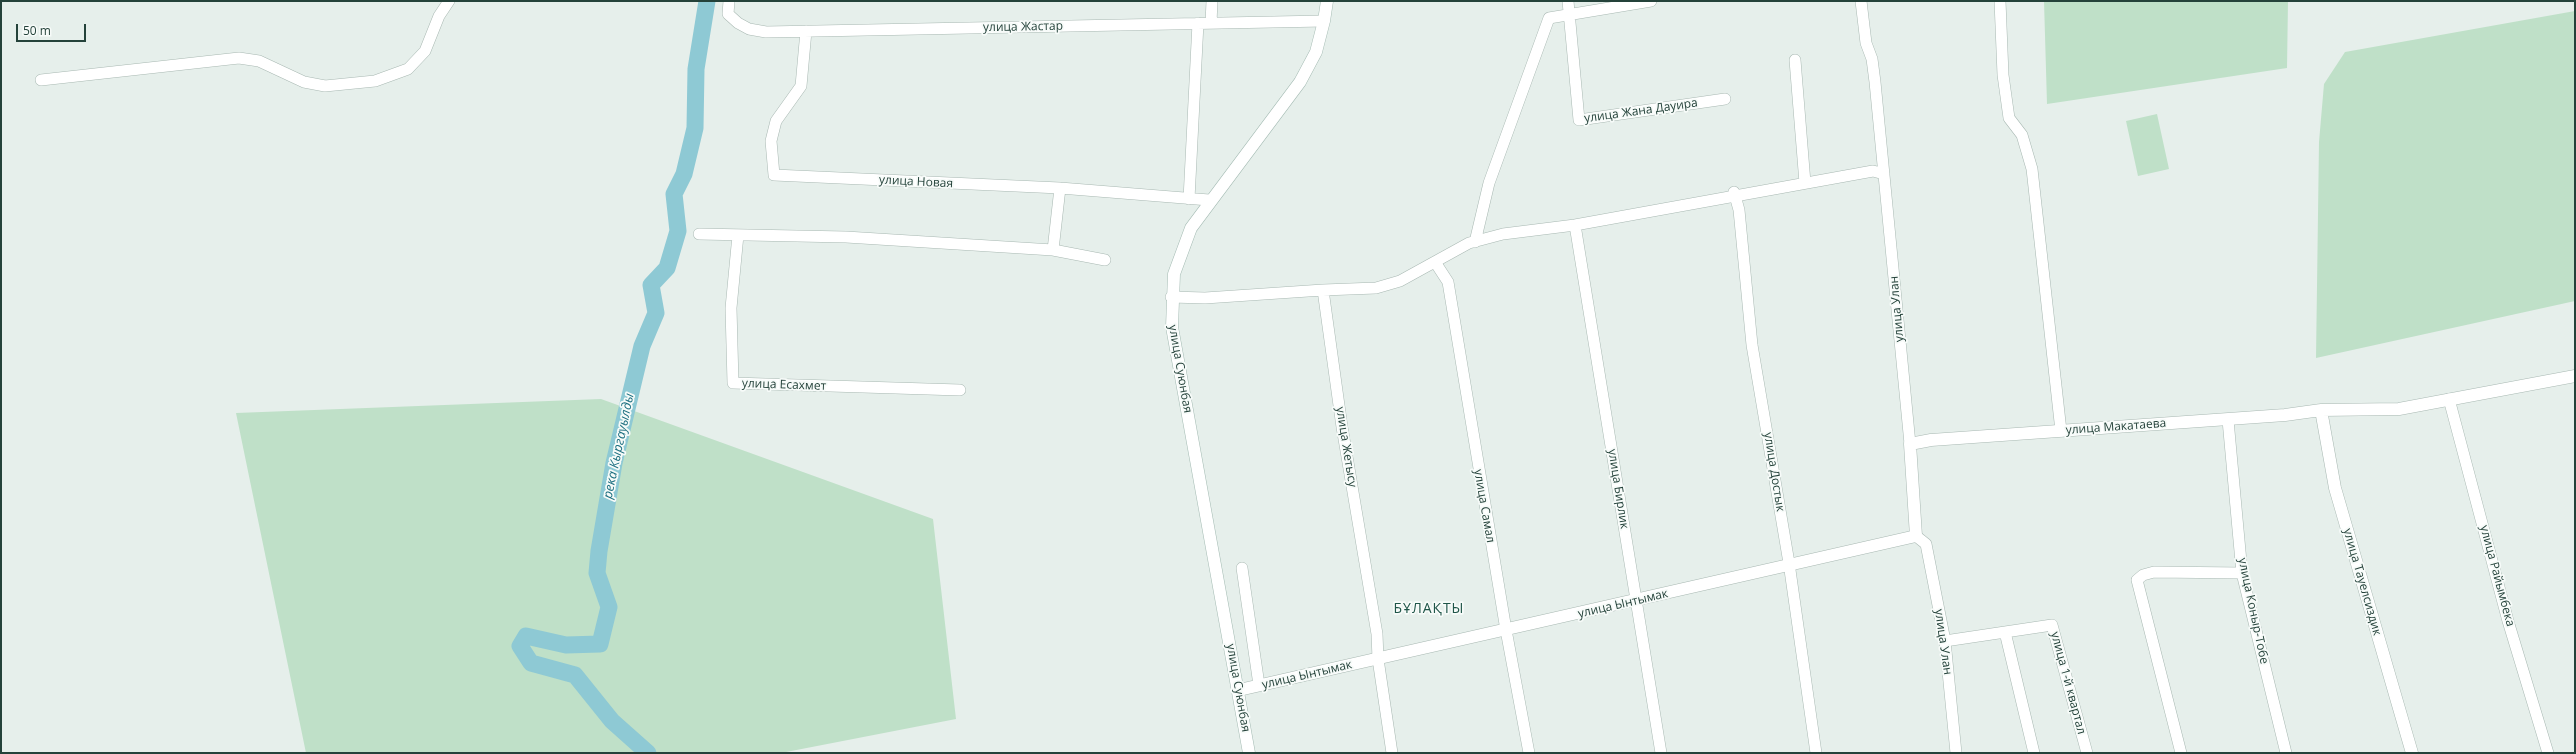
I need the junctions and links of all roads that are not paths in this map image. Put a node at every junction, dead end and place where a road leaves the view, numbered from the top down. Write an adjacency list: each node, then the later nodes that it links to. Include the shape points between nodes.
1 (449, 1): 15 (street, via 439,16 425,51 408,69 376,81 325,86 304,82 258,61 239,58)
2 (730, 1): 13 (street, улица Жастар, via 728,14 738,23 758,32)
3 (1212, 1): 12 (street)
4 (1327, 1): 10 (street, улица Суюнбая)
5 (1568, 1): 9 (street, улица Жана Дауира)
6 (1651, 1): 9 (street)
7 (1861, 1): 17 (street, улица Улан, via 1866,43 1872,59)
8 (2000, 1): 37 (street, via 2003,75 2009,118 2022,135 2032,169)
9 (1569, 14): 16 (street, улица Жана Дауира, via 1579,120); 26 (street, via 1549,18 1490,182)
10 (1324, 21): 12 (street, улица Жастар); 22 (street, улица Суюнбая, via 1316,52 1300,82)
11 (1198, 23): 12 (street, улица Жастар); 13 (street, улица Жастар); 21 (street)
12 (1211, 23)
13 (806, 31): 19 (street, улица Новая, via 801,86 776,121 771,141 774,175)
14 (1795, 60): 18 (street)
15 (41, 80)
16 (1725, 99)
17 (1884, 174): 18 (street, via 1873,171); 38 (street, улица Улан)
18 (1806, 183): 20 (street)
19 (1060, 188): 21 (street, улица Новая); 27 (street)
20 (1734, 194): 23 (street); 40 (street, улица Достык, via 1738,210 1752,345)
21 (1189, 198): 22 (street, улица Новая)
22 (1210, 200): 31 (street, улица Суюнбая, via 1190,228 1174,274)
23 (1575, 225): 26 (street, via 1502,234); 43 (street, улица Бирлик)
24 (699, 234): 25 (street)
25 (738, 235): 27 (street, via 846,237); 33 (street, улица Есахмет, via 731,308 733,383)
26 (1475, 242): 29 (street)
27 (1053, 250): 28 (street)
28 (1105, 260)
29 (1435, 262): 30 (street, via 1400,281 1376,288); 44 (street, улица Самал, via 1448,282)
30 (1323, 290): 31 (street, via 1205,298); 47 (street, улица Жетысу, via 1342,427 1378,634)
31 (1172, 297): 49 (street, улица Суюнбая, via 1172,326)
32 (2575, 376): 34 (street, улица Макатаева)
33 (960, 390)
34 (2449, 399): 35 (street, улица Макатаева, via 2399,409); 61 (street, улица Райымбека, via 2508,621)
35 (2321, 410): 36 (street, улица Макатаева); 60 (street, улица Тауелсиздик, via 2335,488)
36 (2228, 420): 37 (street, улица Макатаева); 42 (street, улица Коныр-Тобе)
37 (2061, 430): 38 (street, улица Макатаева, via 1931,440)
38 (1910, 444): 39 (street)
39 (1916, 536): 40 (street, улица Ынтымак); 46 (street, улица Улан, via 1926,544)
40 (1789, 563): 43 (street, улица Ынтымак); 54 (street, улица Достык)
41 (1242, 568): 48 (street)
42 (2242, 573): 58 (street, via 2154,572 2137,580); 59 (street, улица Коныр-Тобе)
43 (1636, 601): 44 (street, улица Ынтымак); 53 (street, улица Бирлик)
44 (1506, 630): 47 (street, улица Ынтымак); 52 (street, улица Самал)
45 (2005, 632): 46 (street, улица 1-й квартал); 56 (street); 57 (street, улица 1-й квартал, via 2052,624)
46 (1945, 641): 55 (street, улица Улан)
47 (1378, 659): 48 (street, улица Ынтымак); 51 (street, улица Жетысу)
48 (1259, 685): 49 (street, улица Ынтымак)
49 (1239, 690): 50 (street, улица Суюнбая)
50 (1249, 753)
51 (1392, 753)
52 (1529, 753)
53 (1661, 753)
54 (1816, 753)
55 (1956, 753)
56 (2034, 753)
57 (2087, 753)
58 (2181, 753)
59 (2286, 753)
60 (2412, 753)
61 (2548, 753)

